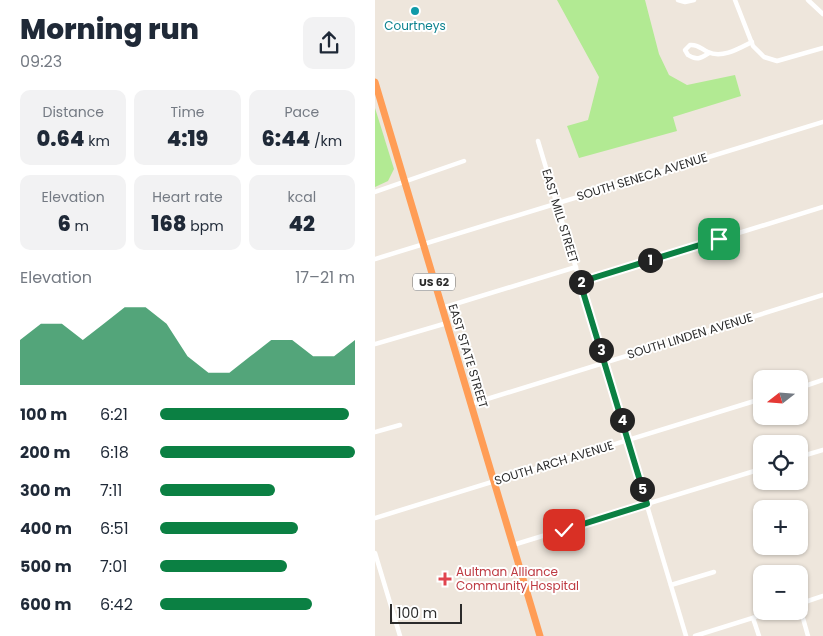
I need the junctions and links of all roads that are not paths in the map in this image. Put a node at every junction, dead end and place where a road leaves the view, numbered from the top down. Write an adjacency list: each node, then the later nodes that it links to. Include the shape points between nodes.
1 (678, 0): 2 (street)
2 (694, 0)
3 (735, 0): 6 (street)
4 (808, 0): 5 (street)
5 (823, 14)
6 (752, 42): 7 (street, via 758,53 774,60); 8 (street, via 733,51)
7 (823, 48)
8 (709, 53): 8 (street, via 696,59 685,50 695,44)
9 (375, 82): 13 (highway, EAST STATE STREET / US 62)
10 (823, 122): 15 (street, SOUTH SENECA AVENUE)
11 (538, 141): 15 (street, EAST MILL STREET)
12 (464, 162): 13 (street)
13 (405, 182): 14 (street); 17 (highway, EAST STATE STREET / US 62)
14 (375, 192)
15 (557, 203): 17 (street, SOUTH SENECA AVENUE); 19 (street, EAST MILL STREET)
16 (823, 207): 20 (street)
17 (423, 244): 18 (street, SOUTH SENECA AVENUE); 22 (highway, EAST STATE STREET / US 62)
18 (375, 259)
19 (576, 267): 20 (street, EAST MILL STREET); 22 (street)
20 (580, 282): 25 (street, EAST MILL STREET)
21 (823, 295): 25 (street, SOUTH LINDEN AVENUE)
22 (442, 308): 23 (highway, EAST STATE STREET / US 62)
23 (447, 323): 24 (street); 29 (highway, EAST STATE STREET / US 62)
24 (375, 344)
25 (604, 363): 29 (street, SOUTH LINDEN AVENUE); 32 (street, EAST MILL STREET)
26 (823, 380): 27 (street)
27 (808, 385)
28 (753, 401): 32 (street, SOUTH ARCH AVENUE)
29 (471, 404): 36 (highway, EAST STATE STREET / US 62)
30 (400, 425): 31 (street)
31 (375, 432)
32 (628, 440): 36 (street, SOUTH ARCH AVENUE); 37 (street, EAST MILL STREET)
33 (823, 450): 34 (street)
34 (808, 454)
35 (753, 471): 37 (street)
36 (494, 481): 38 (street, SOUTH ARCH AVENUE); 39 (highway, EAST STATE STREET / US 62)
37 (647, 504): 39 (street); 42 (street, EAST MILL STREET)
38 (375, 518)
39 (513, 545): 49 (highway, EAST STATE STREET / US 62)
40 (375, 553): 48 (street)
41 (714, 572): 42 (street)
42 (671, 585): 50 (street, EAST MILL STREET)
43 (823, 596): 44 (street)
44 (808, 601)
45 (753, 618): 51 (street)
46 (754, 620): 52 (street)
47 (804, 620): 53 (street)
48 (400, 636)
49 (540, 636)
50 (686, 636)
51 (695, 636)
52 (759, 636)
53 (808, 636)

